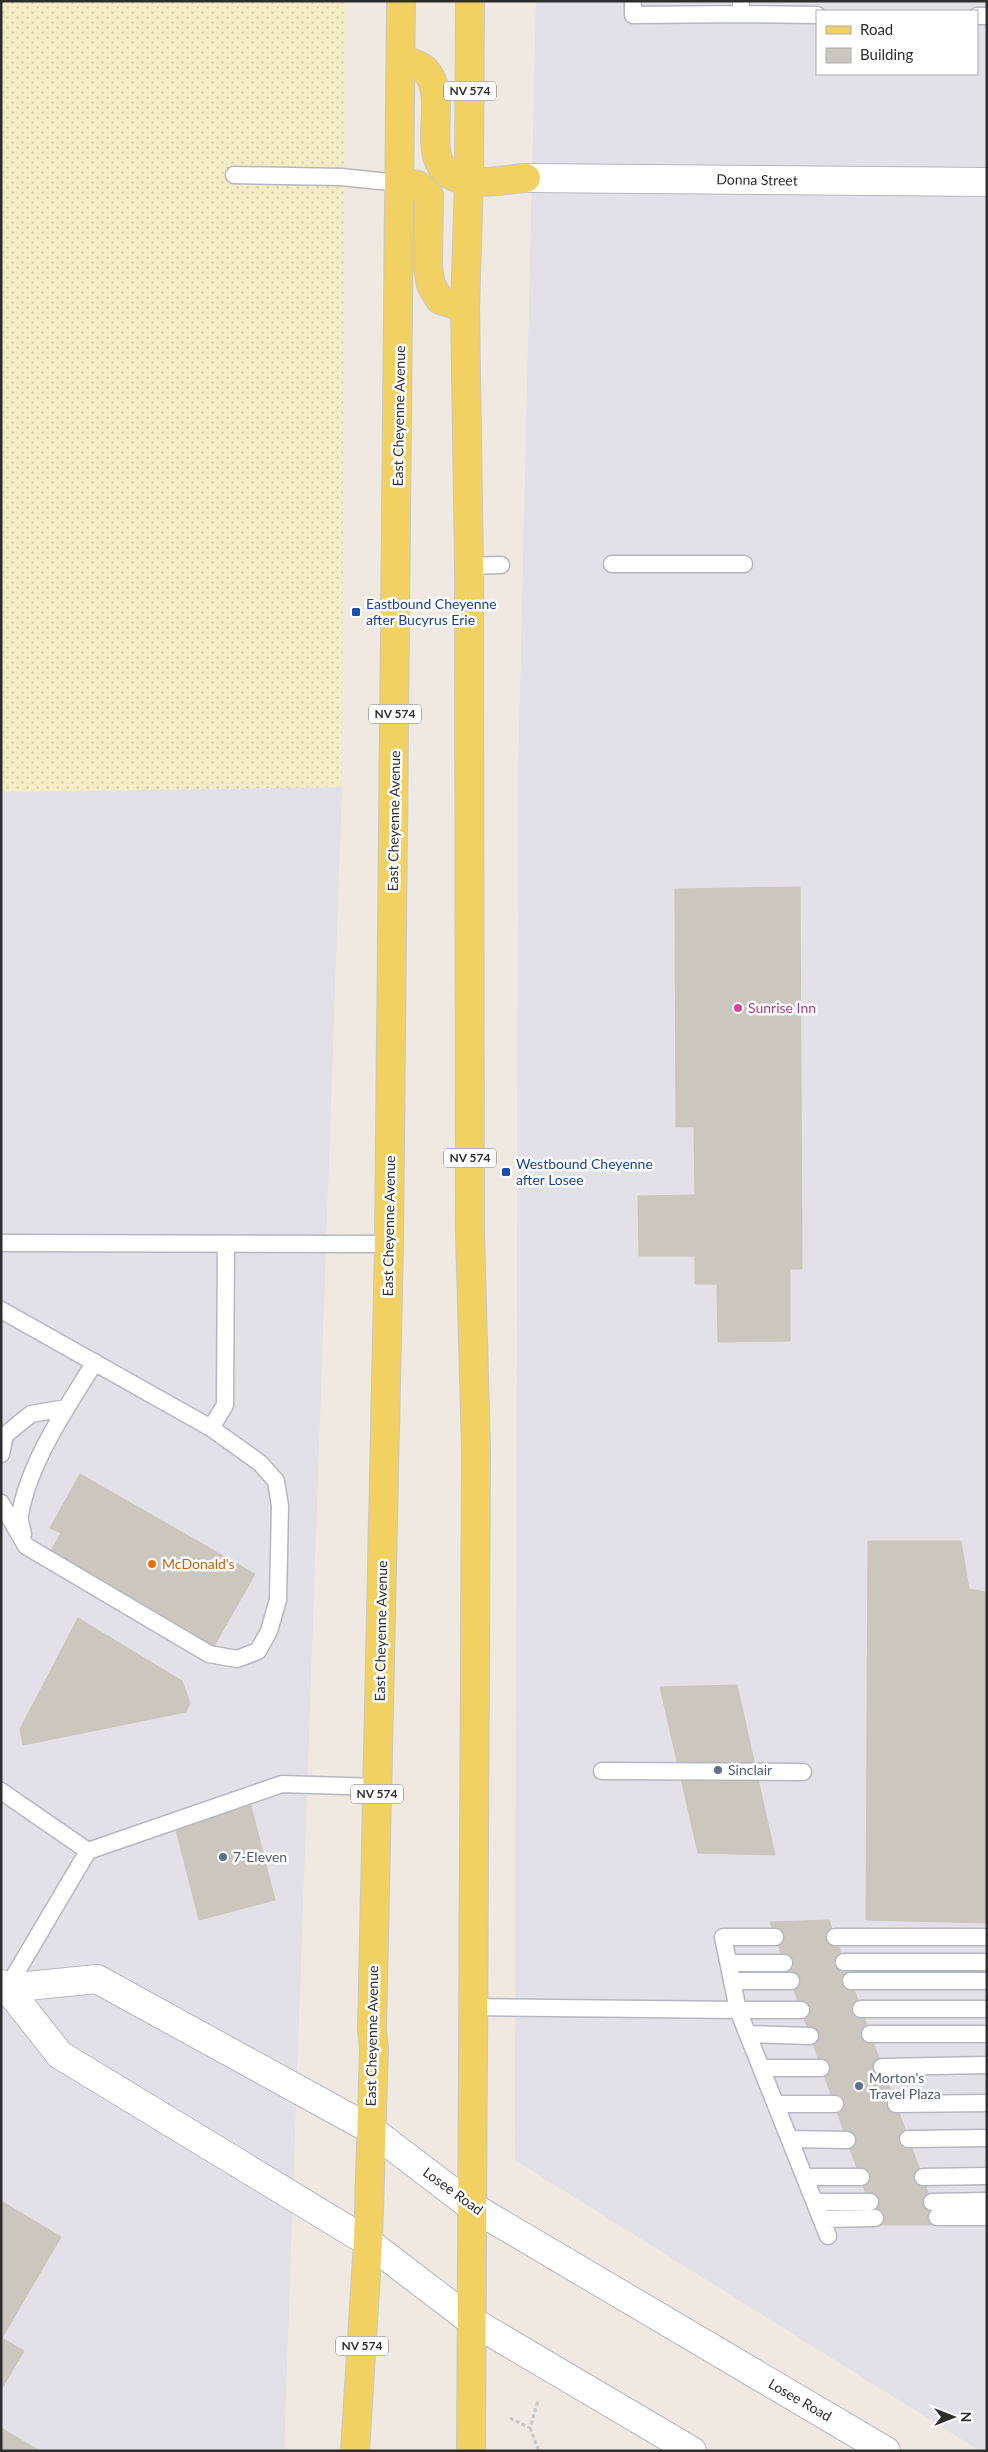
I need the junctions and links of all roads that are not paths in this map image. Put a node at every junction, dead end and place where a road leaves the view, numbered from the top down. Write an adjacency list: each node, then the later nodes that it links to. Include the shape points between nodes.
1 (401, 1): 6 (main road, East Cheyenne Avenue / NV 574)
2 (470, 1): 8 (main road, NV 574)
3 (633, 1): 4 (lane, via 633,15)
4 (741, 8): 5 (lane)
5 (816, 15)
6 (402, 59): 8 (main road, via 425,69 433,82 438,163 450,176); 10 (main road, East Cheyenne Avenue / NV 574)
7 (234, 176): 10 (lane, via 342,177)
8 (470, 181): 9 (main road, Donna Street, via 526,178); 11 (main road, NV 574)
9 (987, 182)
10 (399, 183): 11 (main road, via 418,184 429,195 428,267 431,285 440,300); 18 (main road, East Cheyenne Avenue / NV 574)
11 (465, 308): 15 (main road, NV 574)
12 (612, 564): 13 (lane)
13 (744, 564)
14 (501, 565): 15 (lane)
15 (469, 566): 43 (main road, NV 574, via 470,1234 476,1449)
16 (1, 1243): 17 (lane)
17 (226, 1244): 18 (lane); 22 (lane, via 225,1405)
18 (389, 1244): 28 (main road, East Cheyenne Avenue / NV 574)
19 (1, 1310): 20 (lane)
20 (94, 1362): 21 (lane); 22 (lane)
21 (66, 1408): 23 (lane, via 31,1414 5,1435); 25 (lane, via 33,1472 19,1517)
22 (211, 1428): 25 (lane, via 260,1463 276,1481 280,1506 278,1600 269,1631 258,1651 237,1659 209,1654)
23 (1, 1454)
24 (1, 1502): 25 (lane)
25 (26, 1546)
26 (602, 1772): 27 (lane)
27 (803, 1772)
28 (377, 1787): 30 (lane, via 282,1784); 60 (main road, East Cheyenne Avenue / NV 574)
29 (1, 1791): 30 (lane)
30 (88, 1851): 42 (lane)
31 (775, 1937): 36 (lane, via 723,1937)
32 (835, 1937): 33 (lane)
33 (987, 1937)
34 (844, 1962): 35 (lane)
35 (987, 1962)
36 (729, 1963): 37 (lane); 38 (lane)
37 (784, 1963)
38 (733, 1981): 39 (lane); 46 (lane)
39 (791, 1981)
40 (851, 1981): 41 (lane)
41 (987, 1981)
42 (4, 1986): 60 (main road, Losee Road, via 97,1979); 75 (main road, via 60,2055)
43 (472, 2008): 46 (lane); 71 (main road, NV 574)
44 (987, 2008): 45 (lane)
45 (861, 2009)
46 (738, 2010): 47 (lane); 48 (lane)
47 (801, 2010)
48 (748, 2034): 51 (lane); 54 (lane)
49 (870, 2034): 50 (lane)
50 (987, 2034)
51 (810, 2036)
52 (987, 2065): 53 (lane)
53 (882, 2067)
54 (761, 2068): 55 (lane); 57 (lane)
55 (821, 2068)
56 (987, 2103): 59 (lane)
57 (776, 2104): 58 (lane); 62 (lane)
58 (835, 2104)
59 (896, 2104)
60 (370, 2129): 71 (main road, Losee Road); 75 (main road, East Cheyenne Avenue / NV 574)
61 (987, 2138): 63 (lane)
62 (790, 2139): 64 (lane); 66 (lane)
63 (908, 2139)
64 (847, 2140)
65 (987, 2176): 68 (lane)
66 (805, 2177): 67 (lane); 70 (lane)
67 (861, 2177)
68 (922, 2177)
69 (987, 2201): 72 (lane, via 934,2210)
70 (815, 2202): 73 (lane); 73 (lane, via 873,2210)
71 (471, 2206): 76 (main road, NV 574); 80 (main road, Losee Road)
72 (987, 2217)
73 (821, 2219): 74 (lane)
74 (828, 2236)
75 (368, 2242): 76 (main road); 77 (main road, East Cheyenne Avenue / NV 574)
76 (470, 2320): 78 (main road, NV 574); 79 (main road)
77 (355, 2451)
78 (471, 2451)
79 (692, 2451)
80 (886, 2451)

